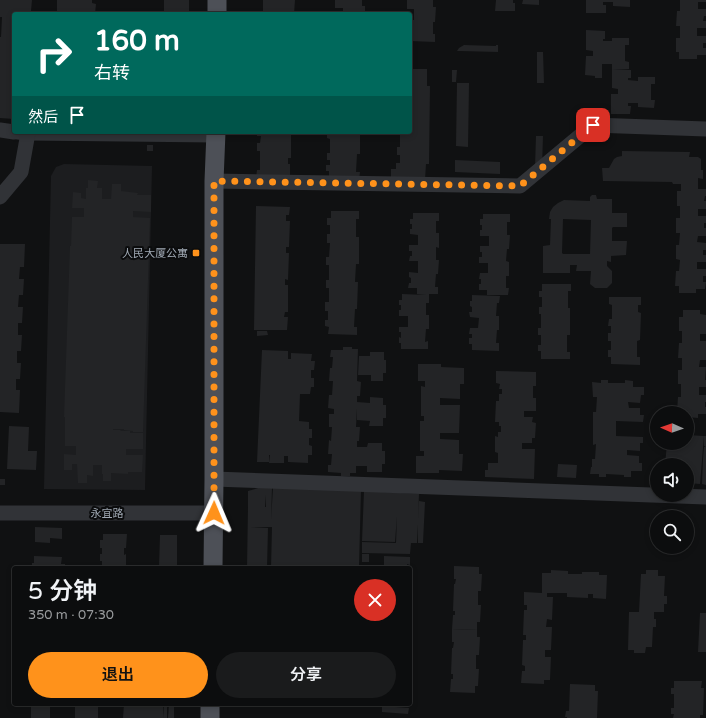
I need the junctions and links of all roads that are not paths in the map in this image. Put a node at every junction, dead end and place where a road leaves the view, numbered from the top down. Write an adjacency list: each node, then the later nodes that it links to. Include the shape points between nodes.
1 (217, 0): 2 (main road)
2 (217, 12)
3 (706, 129): 8 (street, via 593,125 520,186)
4 (0, 130): 5 (street)
5 (12, 131)
6 (20, 134): 9 (street, via 21,172)
7 (216, 134): 8 (main road)
8 (214, 181): 10 (main road)
9 (0, 197)
10 (214, 479): 11 (street); 13 (main road)
11 (706, 497)
12 (0, 513): 13 (street, 永宜路)
13 (214, 513): 14 (main road)
14 (213, 566)
15 (210, 706): 16 (main road)
16 (210, 718)

